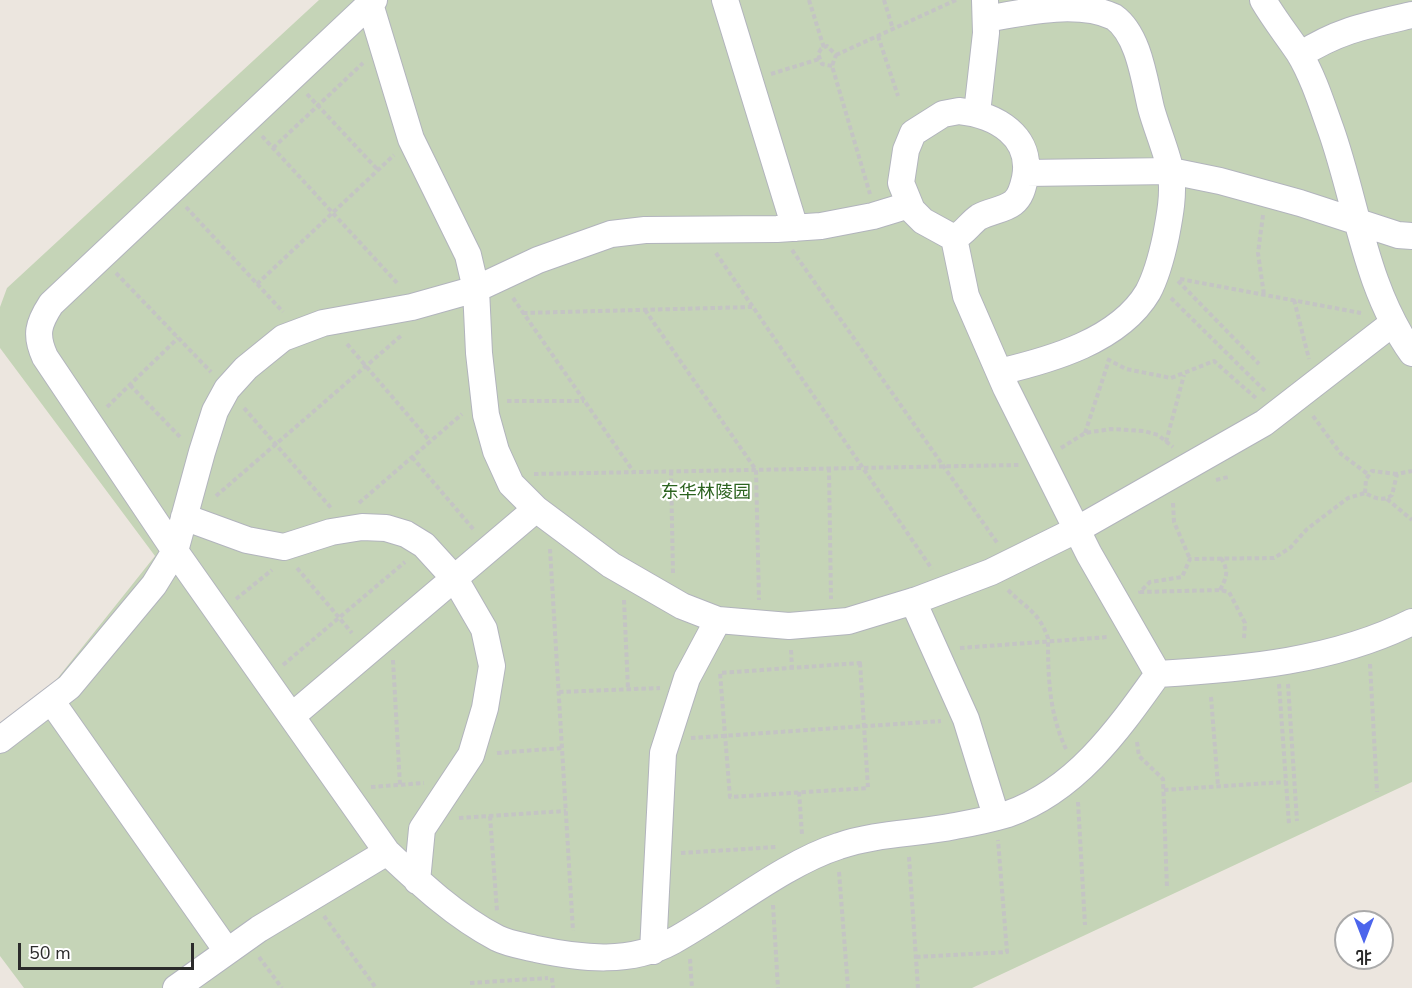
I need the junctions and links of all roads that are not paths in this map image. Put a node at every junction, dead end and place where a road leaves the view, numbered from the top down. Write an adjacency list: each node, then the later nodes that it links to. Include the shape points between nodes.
1 (724, 0): 12 (lane)
2 (1263, 0): 6 (lane)
3 (372, 2): 15 (lane, via 411,139 468,255); 22 (lane, via 51,304 38,327 38,341 45,357)
4 (985, 10): 7 (lane); 8 (lane, via 1075,4 1114,17 1129,32)
5 (1412, 15): 6 (lane, via 1362,25 1329,37)
6 (1299, 55): 11 (lane, via 1331,130)
7 (977, 113): 9 (lane, via 1010,130 1021,141); 10 (lane, via 943,114 913,133 901,183)
8 (1171, 171): 9 (lane); 11 (lane); 18 (lane, via 1170,217 1154,280 1131,312 1094,339 1041,361)
9 (1026, 173): 14 (lane, via 1015,202 978,218)
10 (909, 205): 12 (lane, via 821,226); 14 (lane, via 923,221)
11 (1355, 220): 13 (lane); 16 (lane)
12 (786, 228): 15 (lane, via 611,234 538,260)
13 (1412, 236)
14 (954, 238): 18 (lane, via 966,296)
15 (476, 289): 19 (lane, via 299,330 262,353 227,389 215,411); 20 (lane, via 484,398 496,450 511,484)
16 (1382, 319): 17 (lane); 21 (lane, via 1283,410)
17 (1412, 353)
18 (999, 372): 21 (lane)
19 (185, 513): 22 (lane); 23 (lane, via 219,531 283,552 332,532 386,528 424,545)
20 (542, 514): 23 (lane, via 490,549); 25 (lane, via 623,573 673,602)
21 (1078, 529): 24 (lane, via 1002,566); 27 (lane)
22 (175, 551): 28 (lane, via 126,622); 29 (lane)
23 (455, 579): 29 (lane); 33 (lane, via 484,628 492,666 471,755 422,829)
24 (913, 601): 25 (lane, via 832,624 759,625); 31 (lane, via 966,719)
25 (718, 620): 35 (lane, via 684,687 663,753)
26 (1412, 622): 27 (lane, via 1368,640 1282,662)
27 (1158, 674): 31 (lane, via 1127,718 1077,774 1042,797)
28 (52, 702): 30 (lane); 34 (lane)
29 (292, 716): 32 (lane)
30 (0, 740)
31 (996, 816): 35 (lane, via 837,846)
32 (387, 852): 33 (lane); 34 (lane)
33 (417, 881): 35 (lane, via 499,939 575,956 622,957)
34 (236, 945): 36 (lane)
35 (653, 951)
36 (176, 988)

